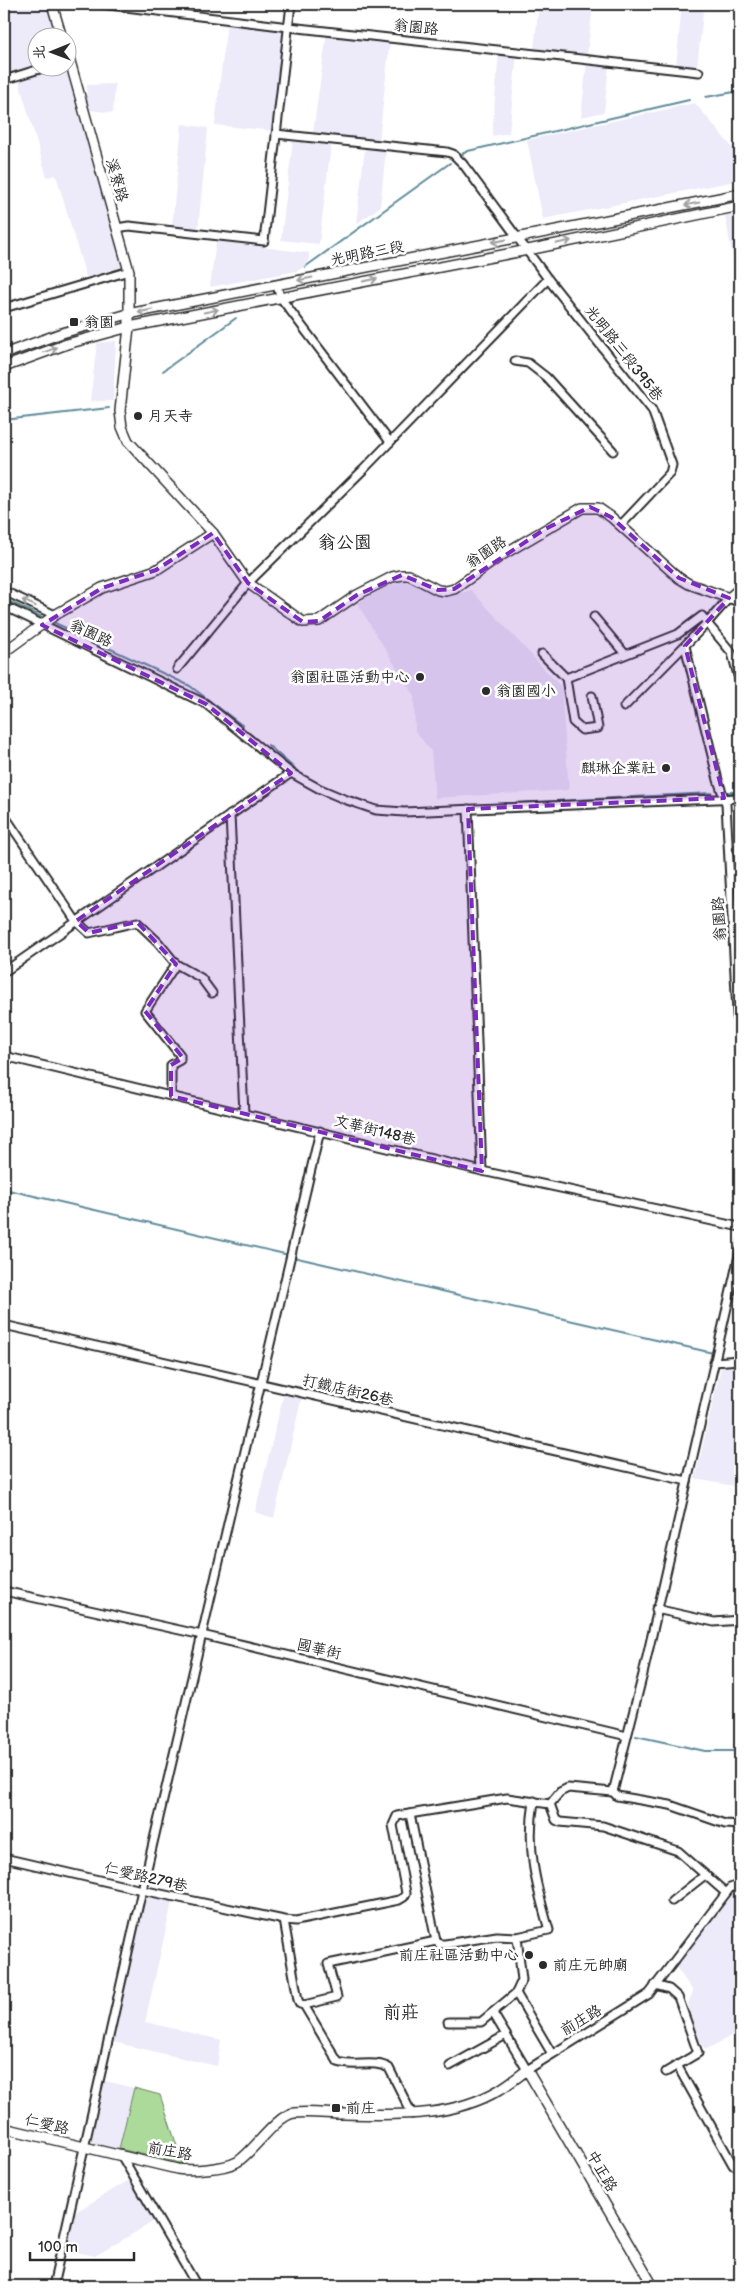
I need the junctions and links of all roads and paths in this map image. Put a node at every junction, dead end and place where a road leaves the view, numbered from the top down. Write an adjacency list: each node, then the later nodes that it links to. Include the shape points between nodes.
1 (52, 4): 5 (street)
2 (101, 4): 4 (street, 翁園路)
3 (291, 4): 4 (street)
4 (289, 27): 6 (street, 翁園路); 10 (street)
5 (59, 28)
6 (699, 72)
7 (28, 73): 9 (street)
8 (74, 78): 13 (street, 溪寮路)
9 (4, 80)
10 (276, 134): 13 (street, via 264,241 130,226); 14 (street, via 453,154)
11 (740, 194): 14 (street, 光明路三段, one-way to 14)
12 (740, 206): 15 (street, 光明路三段, one-way to 12)
13 (117, 228): 16 (street, 溪寮路)
14 (517, 237): 15 (street); 18 (street, 光明路三段, one-way to 18)
15 (528, 250): 17 (street, 光明路三段395巷); 19 (street, 光明路三段, one-way to 15)
16 (129, 271): 20 (street); 21 (street, 溪寮路)
17 (548, 279): 26 (street); 28 (street, 光明路三段395巷, via 652,410 672,465 670,473)
18 (277, 285): 19 (street); 21 (street, 光明路三段, one-way to 21)
19 (280, 297): 22 (street, 光明路三段, one-way to 19); 26 (street)
20 (4, 308)
21 (128, 314): 22 (street, 溪寮路); 23 (street, 光明路三段)
22 (129, 327): 25 (street, 光明路三段, one-way to 22, via 67,344); 29 (street, 翁園路, via 120,411 125,434)
23 (4, 354)
24 (515, 361): 27 (street, via 528,363 546,377)
25 (4, 367)
26 (390, 442): 30 (street)
27 (613, 451)
28 (621, 525): 30 (street, 翁園路, via 598,508 582,508 454,589 438,590 409,575 402,575 356,595 319,622 303,622); 33 (street, 翁園路, via 678,578)
29 (213, 533): 30 (street, 翁園路); 36 (street, 翁園路, via 156,570 102,588)
30 (248, 583): 44 (street)
31 (740, 588): 33 (street)
32 (4, 591): 36 (street, one-way to 32)
33 (729, 598): 34 (street, 翁園路); 38 (street)
34 (740, 603)
35 (4, 606): 39 (street)
36 (55, 615): 39 (street, 翁園路)
37 (594, 617): 43 (street)
38 (707, 623): 40 (street); 43 (street, via 702,616 678,634); 46 (street, via 732,653)
39 (42, 625): 41 (street); 49 (street, 翁園路, via 206,704)
40 (685, 646): 48 (street); 50 (street, 翁園路)
41 (4, 652)
42 (542, 654): 45 (street)
43 (625, 654): 45 (street)
44 (177, 669)
45 (566, 678): 47 (street, via 573,722 582,730 598,728)
46 (740, 684)
47 (592, 696)
48 (624, 708)
49 (291, 773): 52 (street, 翁園路, via 344,799 376,810); 54 (street)
50 (724, 798): 51 (street, 翁園路); 52 (street, 翁園路); 60 (street, 翁園路)
51 (740, 798)
52 (468, 809): 64 (street)
53 (4, 815): 55 (street)
54 (230, 815): 55 (street); 62 (street)
55 (76, 921): 56 (street, via 89,934 137,922); 57 (street)
56 (176, 964): 58 (street, via 201,978); 61 (street, via 145,1011 180,1055 180,1060 171,1065 169,1071)
57 (4, 972)
58 (212, 993)
59 (4, 1056): 61 (street, 文華街148巷)
60 (740, 1069)
61 (171, 1096): 62 (street, 文華街148巷)
62 (244, 1114): 63 (street, 文華街148巷)
63 (320, 1131): 64 (street, 文華街148巷); 70 (street)
64 (482, 1171): 65 (street, 文華街148巷)
65 (740, 1227)
66 (740, 1250): 69 (street)
67 (4, 1325): 70 (street, 打鐵店街26巷)
68 (740, 1360): 69 (street)
69 (714, 1362): 71 (street)
70 (261, 1384): 71 (street, 打鐵店街26巷); 75 (street)
71 (687, 1481): 73 (street)
72 (4, 1591): 75 (street, 國華街)
73 (656, 1609): 74 (street, via 714,1622); 76 (street)
74 (740, 1620)
75 (202, 1635): 76 (street, 國華街); 85 (street)
76 (627, 1736): 77 (street)
77 (613, 1792): 79 (street, via 568,1788); 81 (street, via 617,1796 670,1805)
78 (534, 1801): 79 (street); 80 (street, via 507,1798); 89 (street, via 531,1862 549,1930)
79 (550, 1804): 83 (street, via 556,1820 560,1822 604,1826 678,1851)
80 (410, 1814): 88 (street, 仁愛路279巷, via 397,1816 393,1825 406,1893 404,1897 334,1914); 90 (street)
81 (740, 1826)
82 (4, 1858): 85 (street, 仁愛路279巷)
83 (705, 1875): 86 (street); 87 (street)
84 (739, 1883): 86 (street, 前庄路)
85 (142, 1890): 88 (street, 仁愛路279巷); 104 (street)
86 (726, 1893): 91 (street, 前庄路)
87 (672, 1901)
88 (284, 1920): 93 (street, via 298,2000)
89 (517, 1937): 90 (street, via 497,1936 444,1944); 92 (street, via 522,1980)
90 (436, 1940): 93 (street, via 328,1964 337,1997)
91 (655, 1985): 97 (street, 前庄路, via 637,2002); 98 (street, via 678,1996 698,2052)
92 (516, 1994): 94 (street); 97 (street)
93 (304, 2005): 102 (street, via 338,2062 389,2068)
94 (493, 2013): 95 (street, via 481,2022); 96 (street)
95 (448, 2022)
96 (506, 2035): 99 (street); 100 (street)
97 (552, 2054): 100 (street, 前庄路)
98 (677, 2065): 101 (street); 106 (street)
99 (450, 2066)
100 (527, 2070): 102 (street, 前庄路, via 499,2090 472,2102 448,2110); 109 (street, 中正路)
101 (666, 2072)
102 (412, 2114): 105 (street, 前庄路, via 293,2113 269,2130 236,2162 204,2169 177,2169)
103 (4, 2128): 104 (street, 仁愛路)
104 (85, 2147): 105 (street, 前庄路); 107 (street)
105 (121, 2155): 108 (street)
106 (733, 2165)
107 (53, 2286)
108 (197, 2286)
109 (653, 2286)

